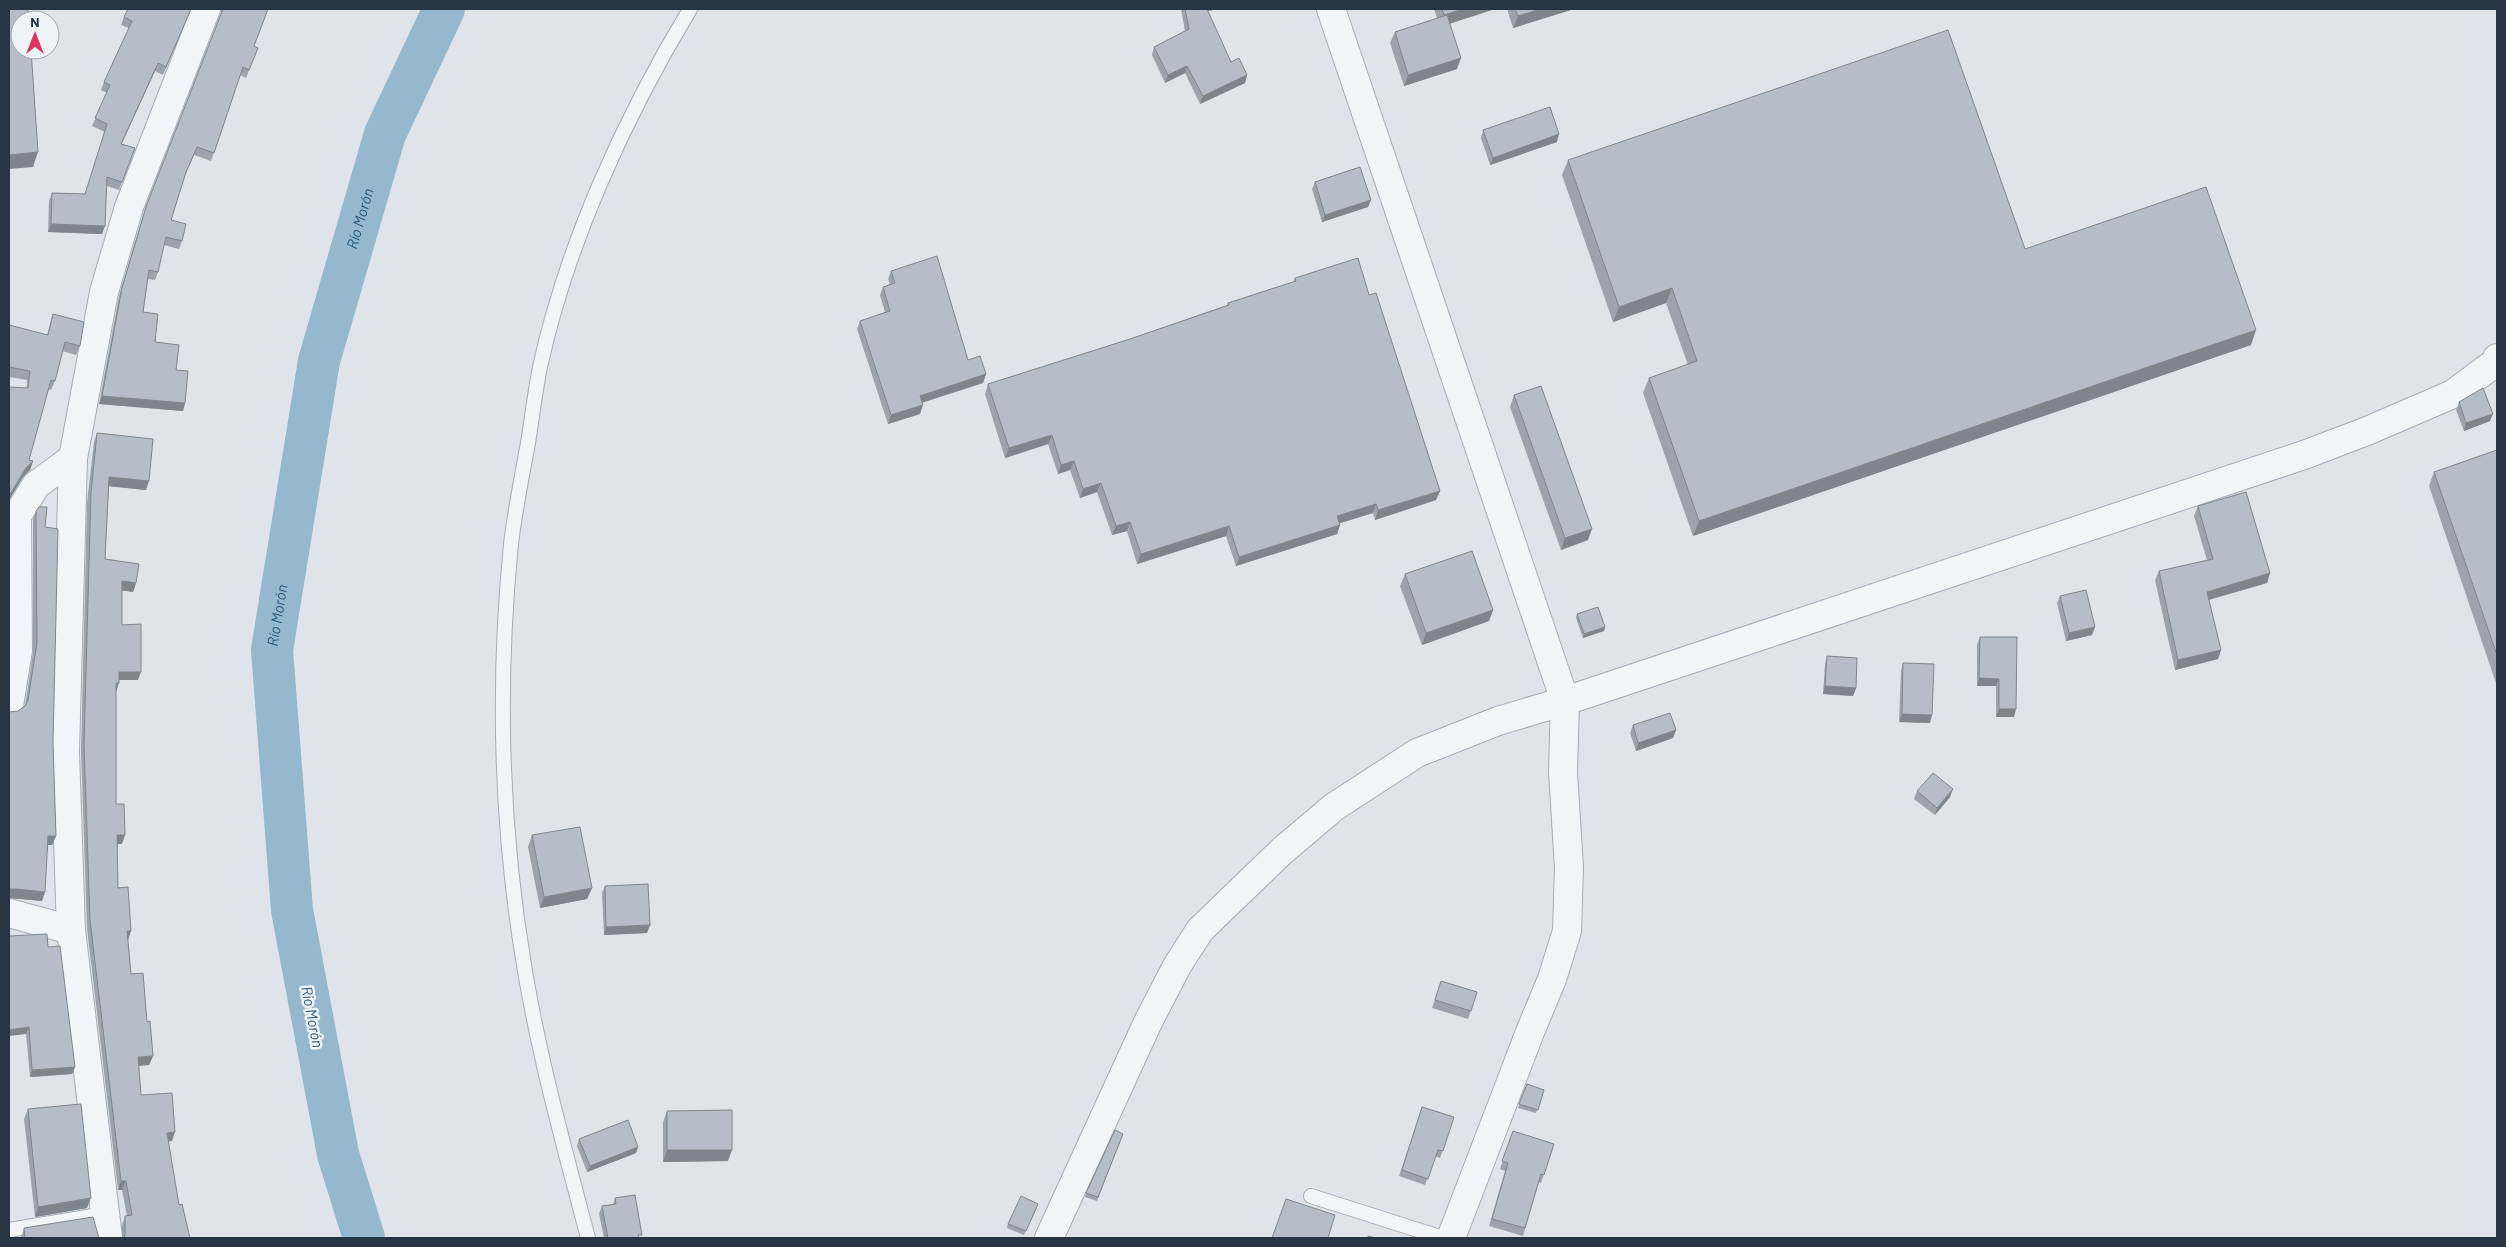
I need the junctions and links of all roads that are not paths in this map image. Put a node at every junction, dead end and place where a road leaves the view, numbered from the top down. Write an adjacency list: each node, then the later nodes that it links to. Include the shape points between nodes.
1 (206, 9): 5 (street, via 129,207 104,292)
2 (690, 9): 13 (lane, via 622,136 573,258 540,367 512,541 503,698 505,777 516,907 527,982)
3 (1331, 9): 6 (street)
4 (2497, 358): 6 (street, via 2453,394 2367,432)
5 (73, 458): 7 (street, via 36,485 17,516 18,650); 9 (street, via 65,752)
6 (1565, 702): 14 (street, via 1498,721 1417,752 1334,807 1282,851 1200,930 1148,1022); 16 (street, via 1563,772 1569,868 1567,931 1552,979)
7 (9, 706)
8 (9, 913): 9 (street)
9 (71, 930): 11 (street)
10 (1311, 1196): 15 (lane)
11 (106, 1226): 12 (lane)
12 (9, 1230)
13 (588, 1238)
14 (1049, 1238)
15 (1442, 1238)
16 (1451, 1238)

